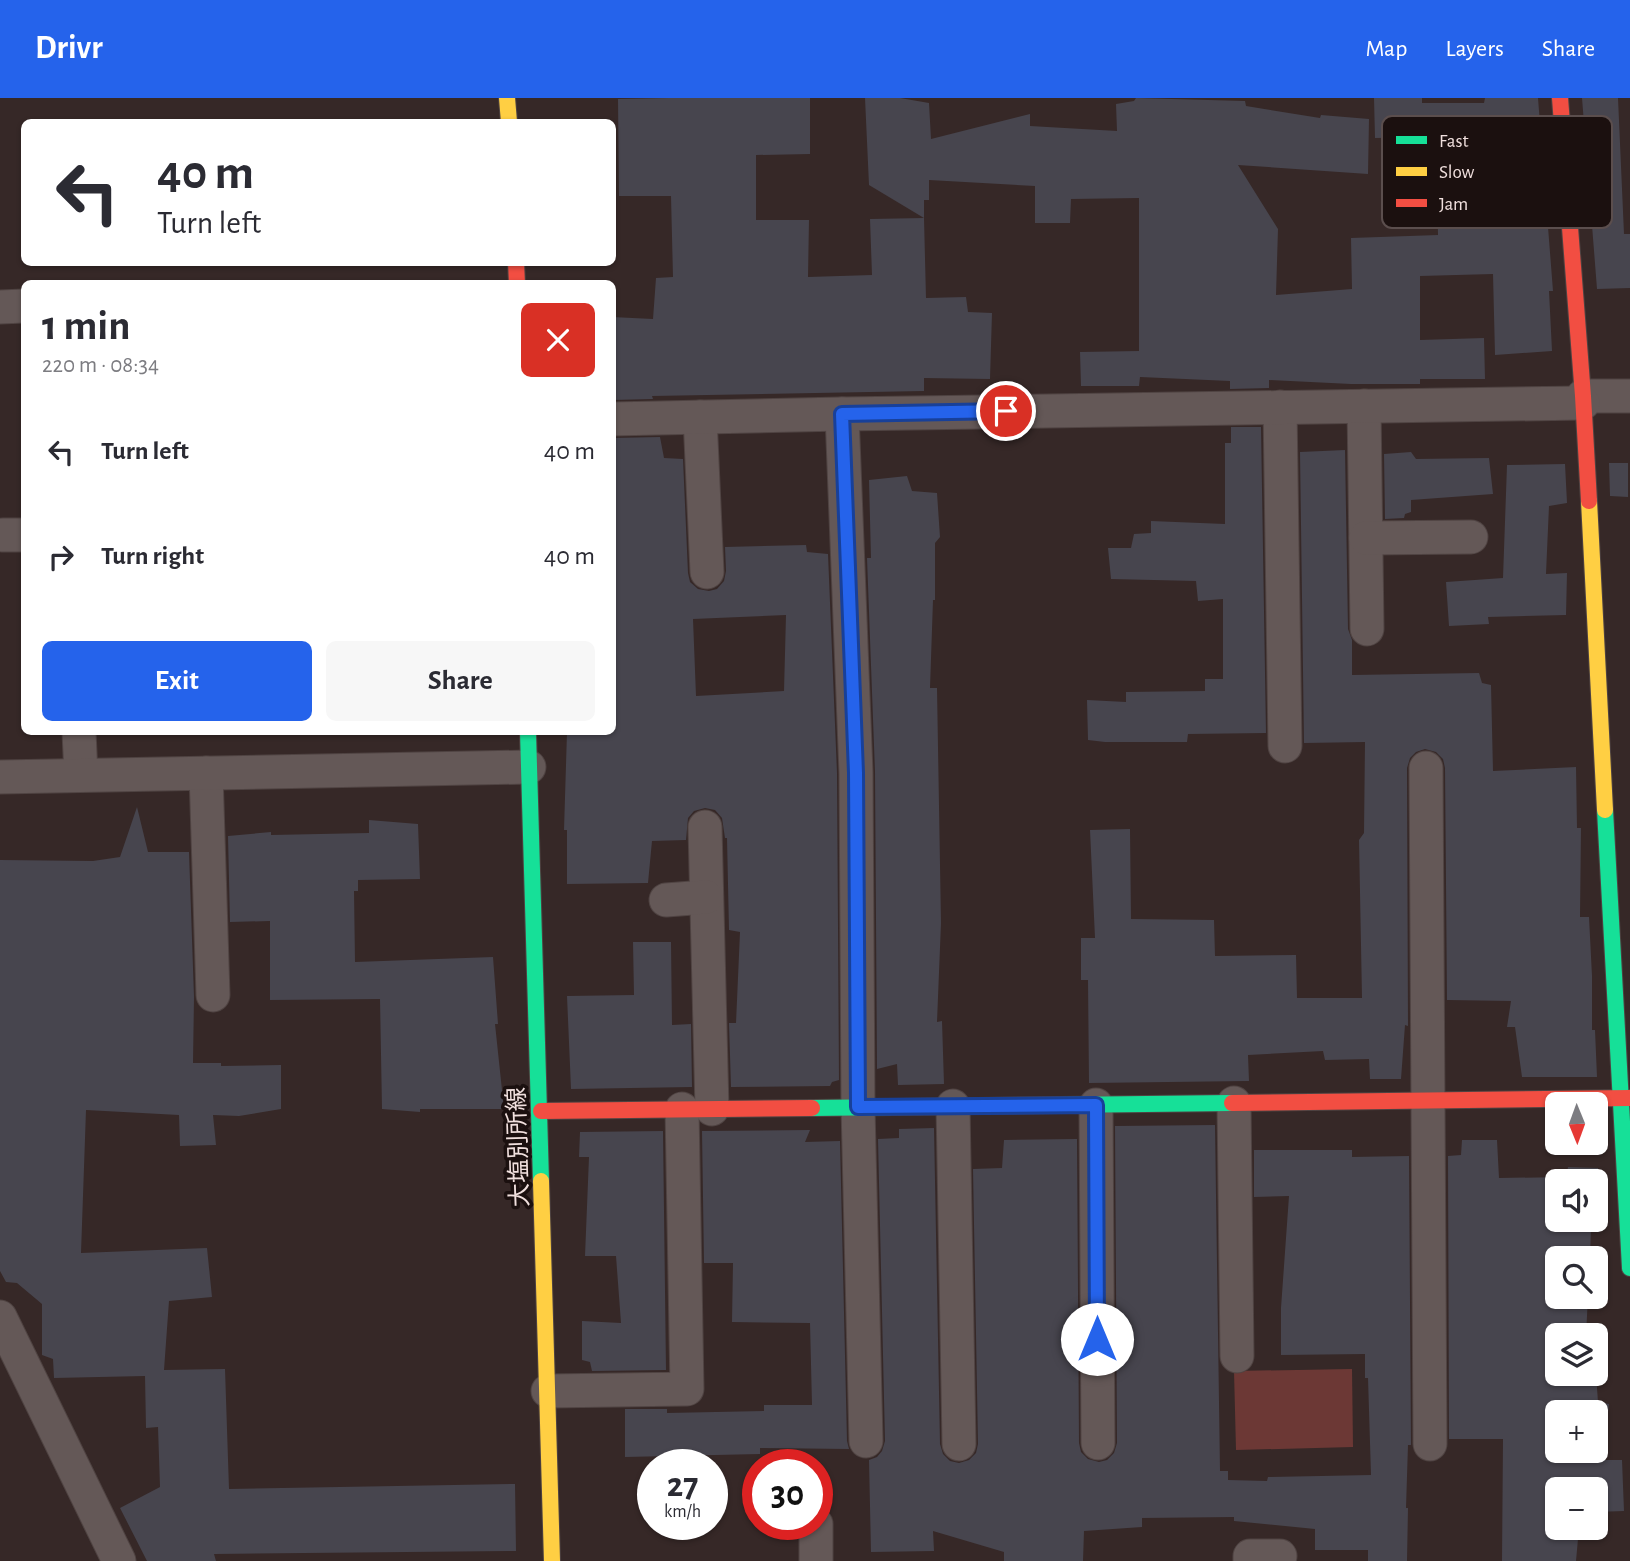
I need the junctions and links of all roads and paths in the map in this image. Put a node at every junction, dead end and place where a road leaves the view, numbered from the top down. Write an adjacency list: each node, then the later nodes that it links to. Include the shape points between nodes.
1 (508, 98): 4 (street)
2 (1560, 98): 3 (street)
3 (1561, 116)
4 (509, 119)
5 (1570, 228): 9 (street)
6 (21, 306): 7 (street)
7 (0, 307)
8 (1630, 396): 9 (street)
9 (1583, 399): 10 (street); 31 (street)
10 (1364, 406): 11 (street); 16 (street)
11 (1280, 407): 12 (street); 21 (street)
12 (842, 414): 13 (street); 35 (street, via 856,773)
13 (700, 417): 14 (street); 17 (street)
14 (616, 419)
15 (1471, 537): 16 (street)
16 (1366, 538): 18 (street)
17 (708, 572)
18 (1367, 629)
19 (79, 735): 25 (street)
20 (528, 735): 22 (street, 大塩別所線)
21 (1285, 746)
22 (529, 767): 24 (street); 38 (street, 大塩別所線)
23 (1426, 768): 32 (street)
24 (206, 773): 25 (street); 30 (street)
25 (80, 775): 26 (street)
26 (0, 777)
27 (705, 827): 28 (street)
28 (706, 897): 29 (street); 37 (street)
29 (666, 901)
30 (213, 995)
31 (1625, 1098): 32 (street); 39 (street)
32 (1428, 1100): 33 (street); 46 (street)
33 (1234, 1103): 34 (street); 41 (street)
34 (1096, 1105): 36 (street); 44 (street)
35 (858, 1107): 36 (street); 37 (street); 43 (street)
36 (953, 1107): 45 (street)
37 (697, 1109): 38 (street); 42 (street, via 687,1389)
38 (541, 1111): 42 (street, 大塩別所線)
39 (1630, 1268)
40 (0, 1317): 48 (street)
41 (1237, 1356)
42 (548, 1391): 49 (street, 大塩別所線)
43 (866, 1441)
44 (1098, 1443)
45 (959, 1444)
46 (1430, 1444)
47 (816, 1540): 50 (street)
48 (119, 1561)
49 (552, 1561)
50 (816, 1561)

